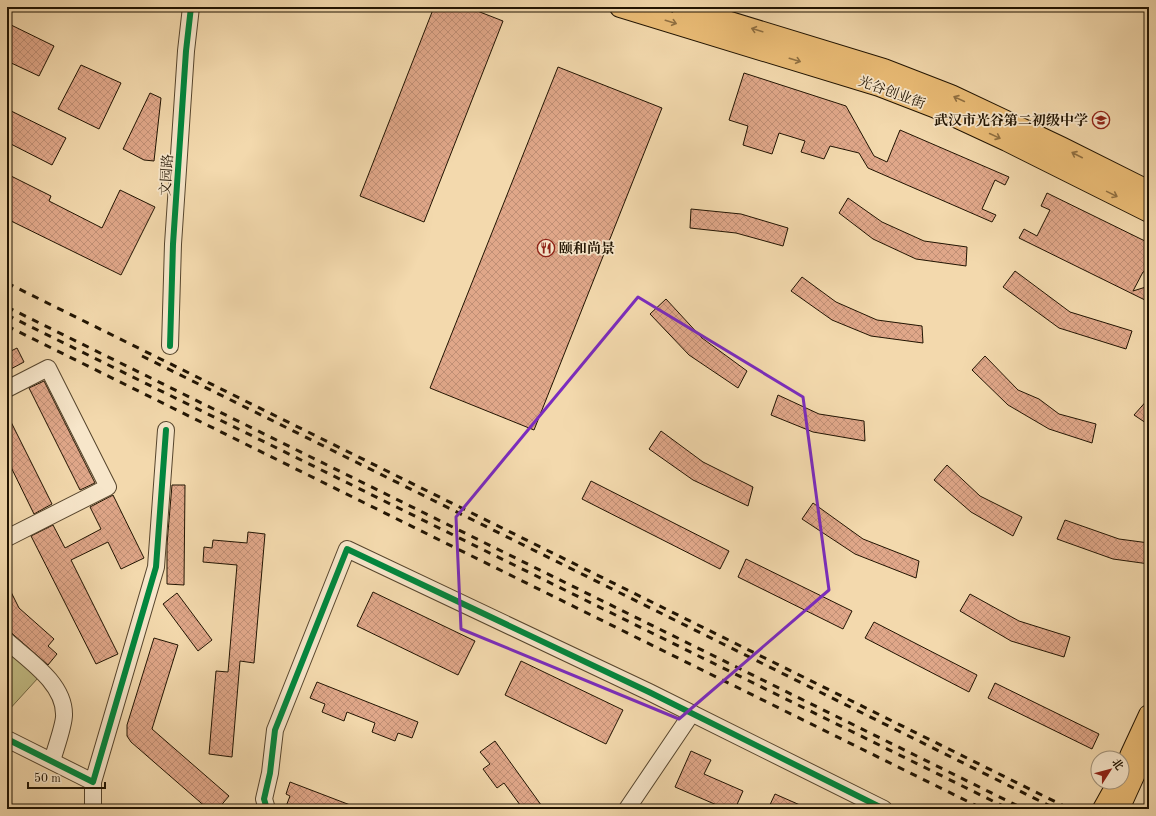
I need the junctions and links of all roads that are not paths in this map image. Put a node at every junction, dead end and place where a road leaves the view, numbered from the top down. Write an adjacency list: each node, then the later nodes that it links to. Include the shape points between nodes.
1 (191, 7): 6 (street, 文园路, via 173,244)
2 (620, 7): 5 (main road, 光谷创业街, one-way to 5, via 879,86 936,108)
3 (681, 7): 4 (main road, 光谷创业街, one-way to 3, via 951,95 892,72)
4 (1149, 191)
5 (1149, 212)
6 (170, 346)
7 (7, 389): 9 (street, via 48,368 108,487)
8 (166, 430): 17 (street, via 156,567)
9 (7, 538)
10 (7, 641): 16 (street, via 49,679 62,697 65,715)
11 (692, 713): 20 (street, via 347,549 275,730 264,799); 21 (street); 22 (street)
12 (1149, 715): 15 (main road)
13 (7, 739): 16 (street)
14 (1149, 743): 24 (main road)
15 (1130, 756)
16 (52, 761): 17 (street)
17 (93, 782): 19 (street)
18 (1114, 790): 23 (main road)
19 (93, 809)
20 (267, 809)
21 (627, 809)
22 (884, 809)
23 (1103, 809)
24 (1119, 809)

